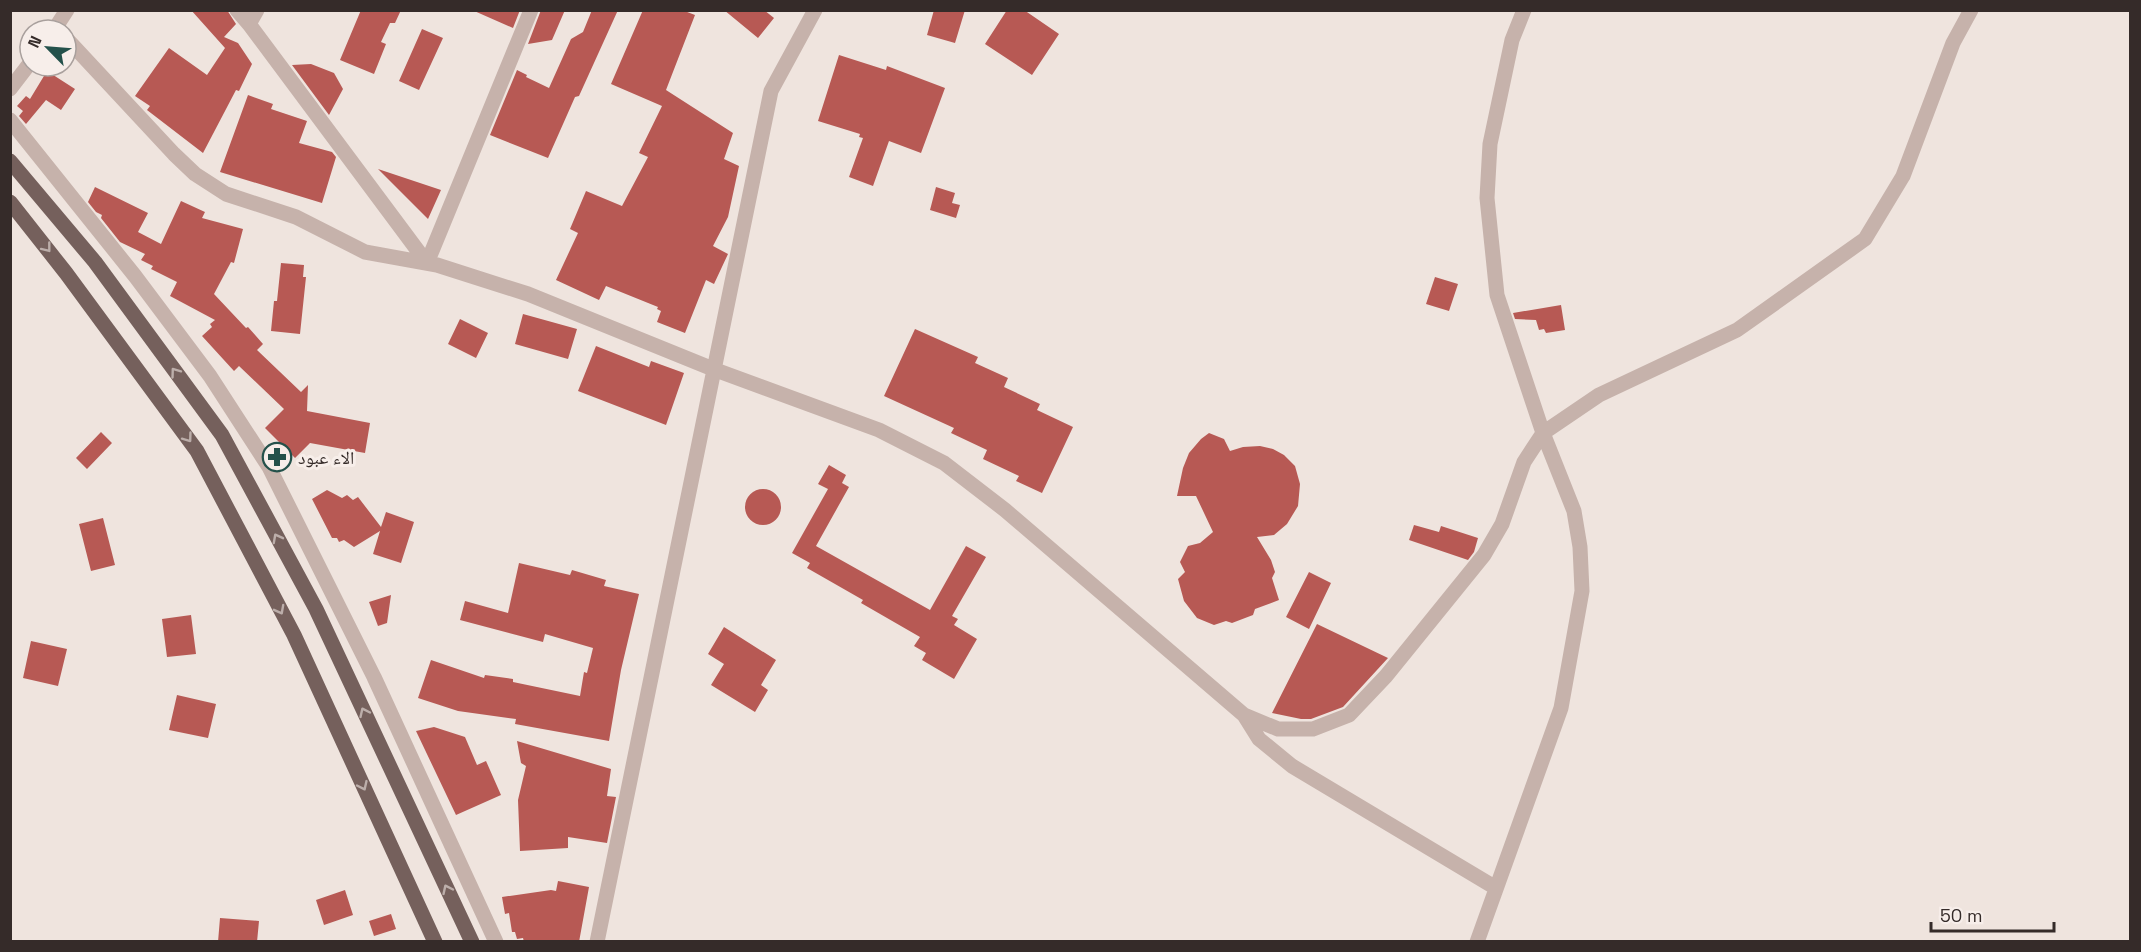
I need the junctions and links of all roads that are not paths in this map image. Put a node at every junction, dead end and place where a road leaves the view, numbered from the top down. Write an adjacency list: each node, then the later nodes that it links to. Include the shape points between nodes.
1 (237, 10): 6 (street)
2 (531, 10): 11 (street)
3 (815, 10): 12 (street, via 771,91)
4 (1524, 10): 13 (street, via 1512,40 1490,144 1487,198 1497,295)
5 (1971, 10): 13 (street, via 1953,43 1903,176 1865,239 1737,330 1599,395)
6 (253, 17): 11 (street)
7 (78, 52): 11 (street, via 174,154 195,174 226,194 296,217 366,252)
8 (10, 120): 18 (street, via 142,285 210,376 269,466 374,676)
9 (10, 161): 17 (main road, one-way to 9, via 316,609 222,435 95,262)
10 (10, 202): 16 (main road, one-way to 16, via 197,451 294,635)
11 (427, 262): 12 (street, via 528,294)
12 (713, 369): 14 (street, via 879,430 944,463 1005,510); 19 (street)
13 (1543, 433): 14 (street, via 1524,462 1502,524 1484,555 1386,676 1349,715 1313,729 1278,729); 15 (street, via 1574,511 1582,591 1562,708)
14 (1244, 715): 15 (street, via 1259,740 1292,766)
15 (1496, 888): 20 (street)
16 (435, 942)
17 (472, 942)
18 (496, 942)
19 (597, 942)
20 (1477, 942)

